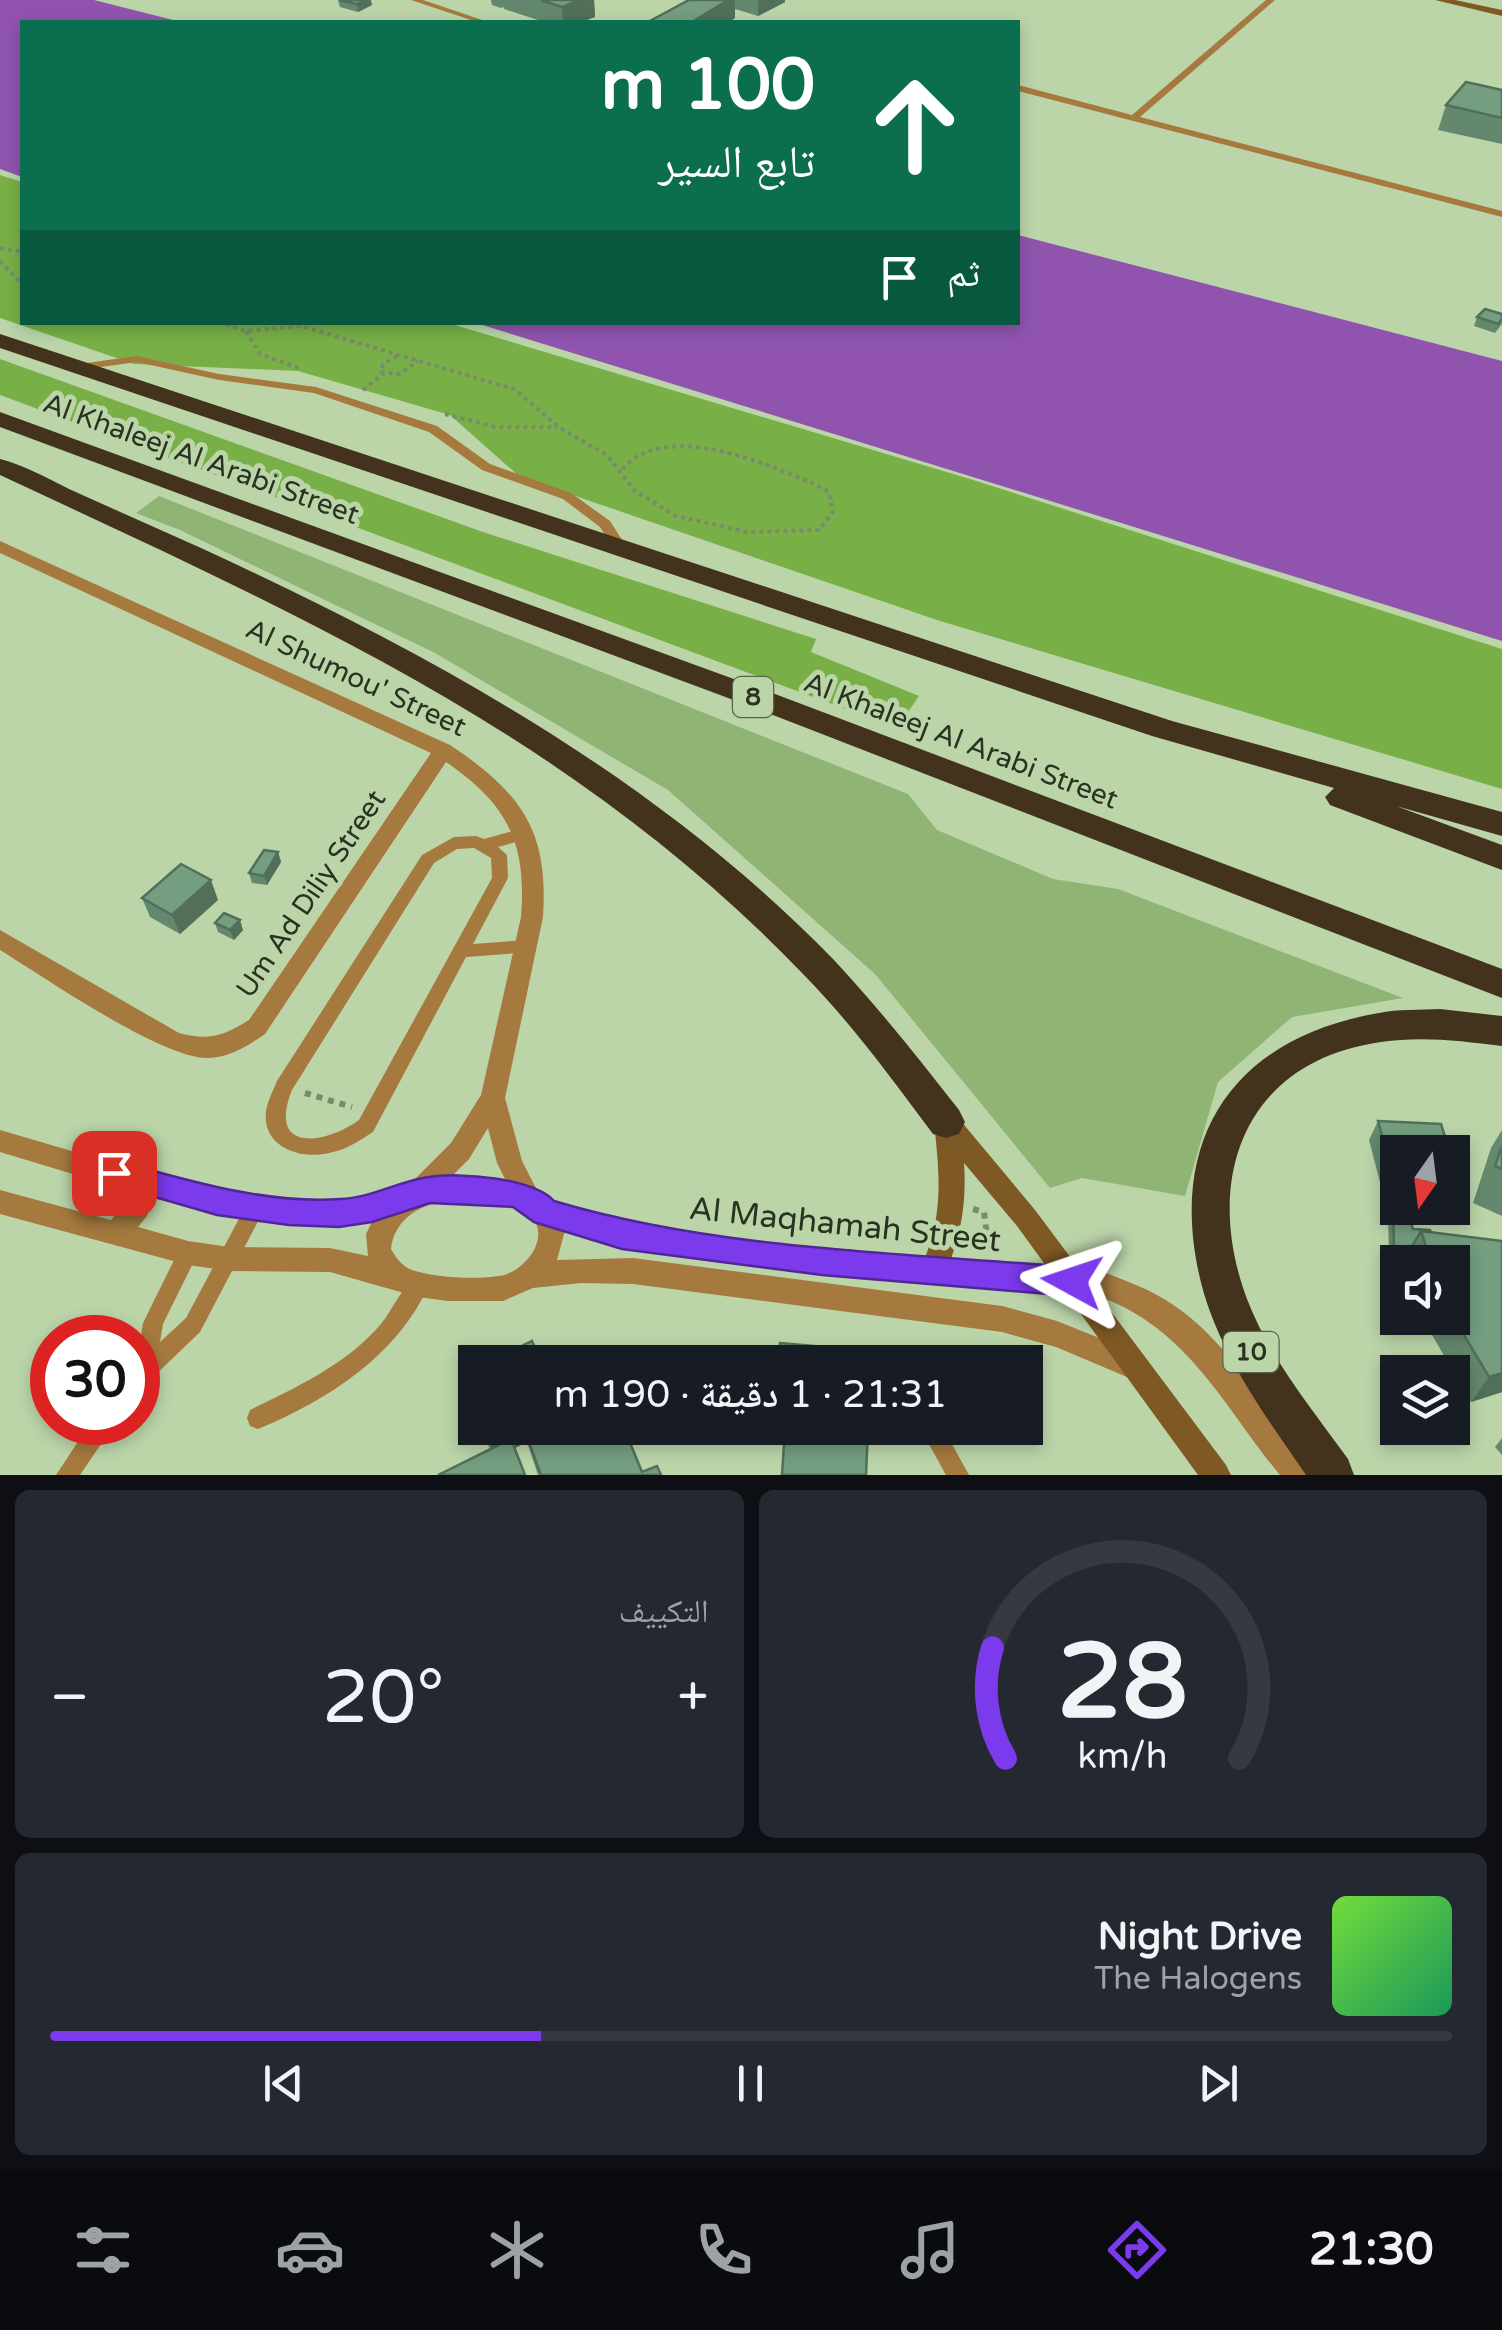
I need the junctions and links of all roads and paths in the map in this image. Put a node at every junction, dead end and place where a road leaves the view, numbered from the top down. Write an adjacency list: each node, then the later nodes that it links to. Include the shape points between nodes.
1 (415, 0): 5 (lane)
2 (1271, 0): 7 (lane)
3 (1440, 0): 4 (main road)
4 (1502, 12)
5 (478, 20)
6 (1020, 89): 7 (lane)
7 (1134, 118): 8 (lane)
8 (1502, 214)
9 (0, 261): 10 (path)
10 (20, 282)
11 (226, 325): 13 (path, via 246,332 300,326)
12 (0, 340): 15 (highway, Al Khaleej Al Arabi Street)
13 (399, 355): 14 (path); 14 (path, via 382,364 381,372 399,374)
14 (418, 361): 18 (path, via 524,393 558,427 604,452)
15 (79, 366): 20 (highway, Al Khaleej Al Arabi Street); 20 (lane, via 137,358 316,390 432,430 486,467 567,496 605,524)
16 (0, 419): 30 (highway, Al Khaleej Al Arabi Street / 8, via 765,701)
17 (0, 466): 35 (highway, via 364,638 505,718 620,795 781,930 875,1030)
18 (620, 472): 18 (path, via 652,504 732,531 819,530 834,505 829,492 809,480 688,445 640,452)
19 (0, 546): 22 (street, Al Shumou' Street)
20 (620, 546): 21 (highway, Al Khaleej Al Arabi Street)
21 (1163, 729): 23 (highway, Al Khaleej Al Arabi Street); 26 (highway)
22 (444, 750): 24 (street, Al Shumou' Street, via 500,794); 27 (street, Um Ad Diliy Street, via 257,1026 227,1047 199,1050 172,1040)
23 (1502, 824)
24 (524, 834): 25 (lane); 28 (street, Al Shumou' Street, via 534,888)
25 (485, 845): 29 (lane, via 498,855 502,870); 32 (lane, via 454,844 428,860)
26 (1502, 858)
27 (0, 939)
28 (526, 947): 29 (lane); 33 (street, Al Shumou' Street)
29 (460, 951): 34 (lane)
30 (1502, 984)
31 (1502, 1031): 59 (highway, 10, via 1396,1023 1336,1036 1284,1061 1252,1089 1228,1124 1210,1180 1208,1212 1220,1276 1246,1345)
32 (284, 1087): 34 (path); 34 (lane, via 275,1122 300,1147 343,1144)
33 (493, 1098): 38 (street, Al Shumou' Street, via 460,1151); 40 (street, Al Shumou' Street, via 504,1144)
34 (374, 1114)
35 (946, 1122): 45 (main road, via 956,1205); 48 (main road)
36 (0, 1141): 37 (street, Al Maqhamah Street)
37 (144, 1182): 41 (street, Al Maqhamah Street); 42 (street, via 138,1208)
38 (411, 1197): 40 (street, Al Maqhamah Street, via 443,1189); 41 (street, Al Maqhamah Street, via 339,1213); 47 (street, Al Shumou' Street, via 386,1220 379,1244 386,1267)
39 (0, 1202): 42 (street)
40 (536, 1205): 45 (street, Al Maqhamah Street, via 636,1238); 46 (street, via 549,1222 550,1245)
41 (256, 1208): 44 (lane)
42 (118, 1231): 43 (street)
43 (188, 1253): 44 (street); 49 (lane)
44 (230, 1259): 47 (street, via 330,1260); 50 (lane, via 194,1324)
45 (933, 1270): 48 (street, Al Maqhamah Street)
46 (528, 1276): 47 (street, via 504,1288); 51 (street, via 633,1270 975,1314 1057,1334)
47 (407, 1280): 52 (lane, via 392,1332 364,1359)
48 (1072, 1281): 51 (main road); 58 (street, Al Maqhamah Street, via 1130,1292 1182,1325)
49 (156, 1315)
50 (160, 1357)
51 (1137, 1368): 57 (main road)
52 (258, 1418)
53 (89, 1445): 55 (lane)
54 (941, 1445): 56 (lane)
55 (67, 1475)
56 (958, 1475)
57 (1216, 1475)
58 (1299, 1475)
59 (1332, 1475)

